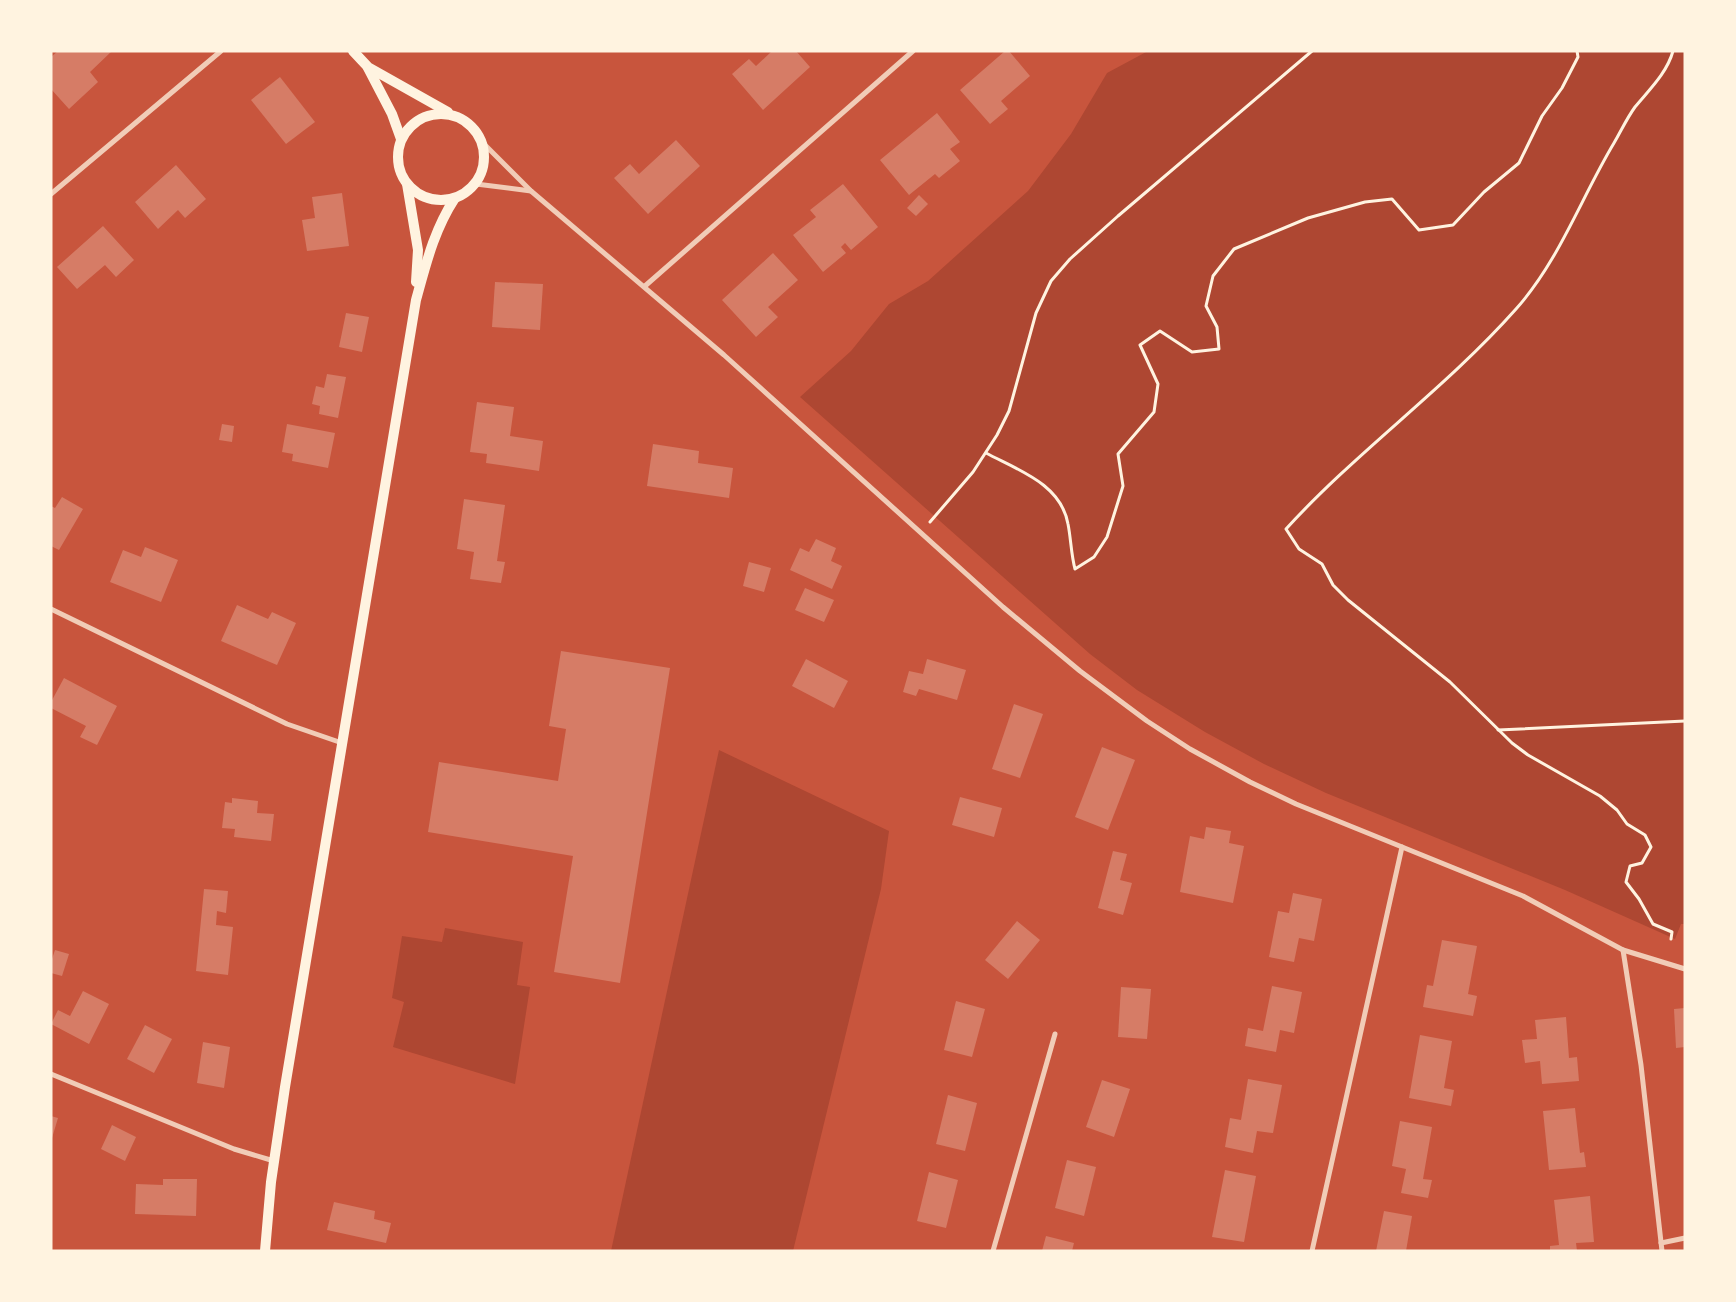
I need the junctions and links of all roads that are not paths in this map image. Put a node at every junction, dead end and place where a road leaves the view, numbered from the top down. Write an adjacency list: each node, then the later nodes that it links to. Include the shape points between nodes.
1 (221, 51): 11 (street)
2 (353, 51): 4 (main road)
3 (913, 51): 13 (street)
4 (368, 67): 5 (main road); 6 (main road)
5 (452, 114): 6 (main road, via 428,115 408,128); 7 (main road, via 466,120)
6 (401, 139): 8 (main road, via 398,162)
7 (483, 143): 9 (main road, via 485,157); 10 (street)
8 (407, 184): 12 (main road, via 428,198); 14 (main road, via 418,250)
9 (476, 184): 10 (street); 12 (main road)
10 (531, 191): 13 (street)
11 (51, 194)
12 (455, 198): 14 (main road, via 442,218)
13 (645, 286): 17 (street, via 1011,613 1080,671 1147,721 1250,782)
14 (416, 300): 16 (main road)
15 (51, 609): 16 (street, via 287,724)
16 (342, 743): 22 (main road)
17 (1402, 847): 18 (street, via 1523,896); 27 (street)
18 (1624, 950): 19 (street); 24 (street, via 1638,1039)
19 (1685, 969)
20 (1055, 1034): 26 (street)
21 (51, 1074): 22 (street, via 234,1149)
22 (274, 1161): 25 (main road)
23 (1685, 1238): 24 (street)
24 (1661, 1243): 28 (street)
25 (265, 1251)
26 (994, 1251)
27 (1312, 1251)
28 (1662, 1251)

